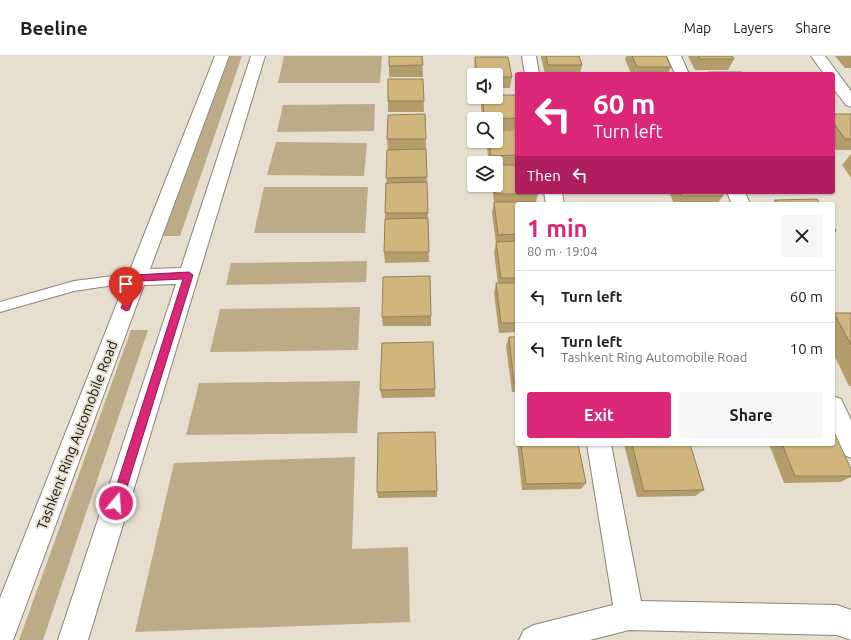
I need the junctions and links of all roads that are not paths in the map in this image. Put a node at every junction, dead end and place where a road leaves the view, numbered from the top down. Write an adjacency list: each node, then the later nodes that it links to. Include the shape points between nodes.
1 (222, 56): 12 (main road, Tashkent Ring Automobile Road)
2 (258, 56): 11 (main road)
3 (528, 56): 6 (main road)
4 (674, 56): 7 (main road)
5 (818, 56): 8 (main road)
6 (532, 72)
7 (681, 72)
8 (830, 72)
9 (835, 80): 10 (main road)
10 (851, 102)
11 (189, 275): 12 (main road); 20 (main road)
12 (137, 278): 13 (lane, via 74,286); 19 (main road, Tashkent Ring Automobile Road)
13 (0, 306)
14 (835, 411): 16 (main road)
15 (598, 446): 17 (main road)
16 (851, 446)
17 (629, 615): 18 (main road, via 836,620); 21 (main road)
18 (851, 625)
19 (0, 635)
20 (73, 640)
21 (534, 640)

